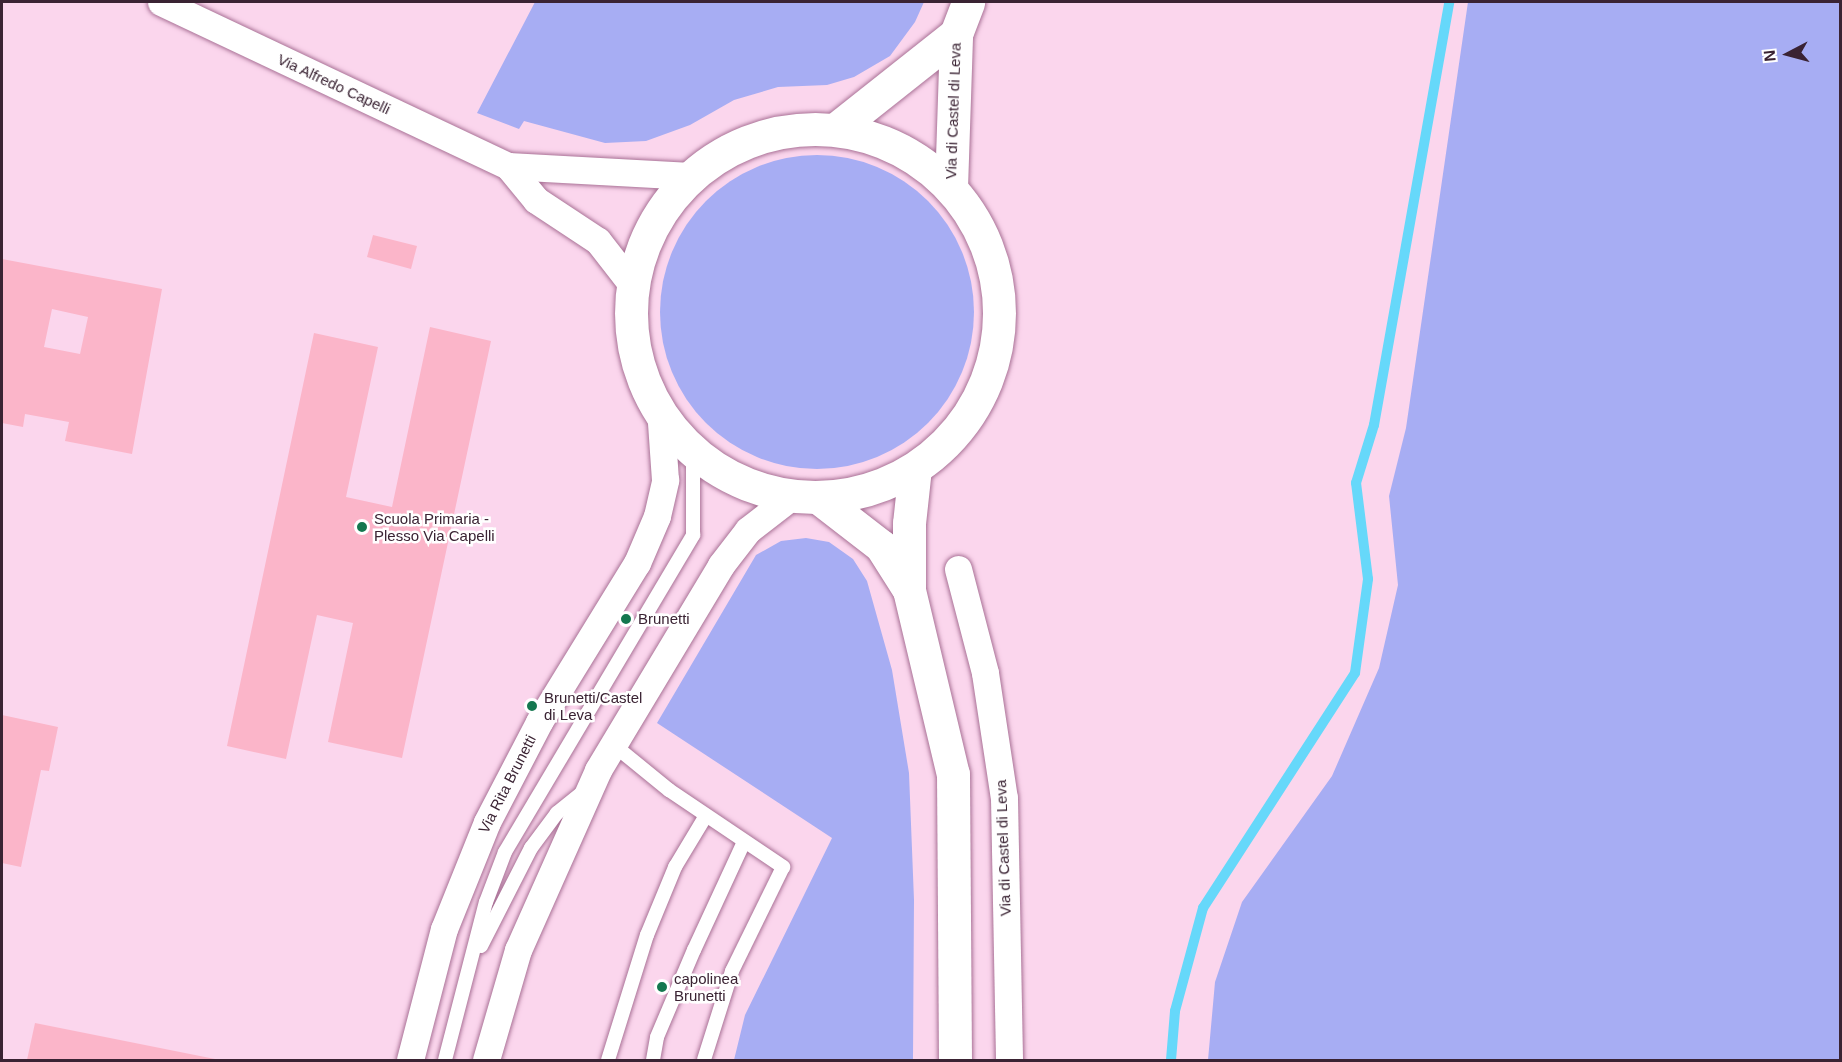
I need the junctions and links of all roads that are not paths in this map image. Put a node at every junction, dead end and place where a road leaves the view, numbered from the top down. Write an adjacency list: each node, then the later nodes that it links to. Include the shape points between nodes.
1 (161, 2): 5 (street, Via Alfredo Capelli)
2 (968, 2): 3 (street, Via di Castel di Leva)
3 (956, 34): 4 (street, Via di Castel di Leva); 7 (street, Via di Castel di Leva)
4 (836, 129): 6 (street, via 797,129 758,137 723,153); 7 (street, via 878,139 918,159)
5 (508, 166): 6 (street, Via Alfredo Capelli); 8 (street, Via Alfredo Capelli, via 536,200 598,241)
6 (691, 176): 8 (street, via 668,201 650,230)
7 (951, 188): 11 (street, via 977,225 994,268 998,325 993,359 977,402 950,439)
8 (633, 286): 9 (street, via 634,343)
9 (661, 423): 10 (street); 20 (street, Via Rita Brunetti, via 665,480 657,516 637,563 539,722 487,822 444,929)
10 (693, 451): 12 (street, via 723,473 748,484); 19 (lane, Via Rita Brunetti, via 693,535 505,852 486,902)
11 (915, 468): 12 (street, via 879,486); 14 (street, via 909,523)
12 (805, 497): 14 (street, via 881,546); 15 (street, Via Rita Brunetti, via 748,530 721,564)
13 (958, 569): 27 (street, Via di Castel di Leva, via 985,673 1005,798)
14 (909, 590): 26 (street, via 953,774)
15 (615, 746): 16 (street, Via Rita Brunetti); 17 (lane)
16 (590, 786): 19 (lane, Via Rita Brunetti, via 557,813 531,848); 22 (street, Via Rita Brunetti, via 518,950)
17 (705, 817): 18 (lane); 23 (lane, via 675,867 647,935)
18 (744, 842): 24 (lane, via 657,1037); 25 (lane, via 783,867 732,971)
19 (468, 975): 21 (lane, Via Rita Brunetti)
20 (410, 1060)
21 (445, 1060)
22 (486, 1060)
23 (608, 1060)
24 (653, 1060)
25 (704, 1060)
26 (956, 1060)
27 (1009, 1060)

